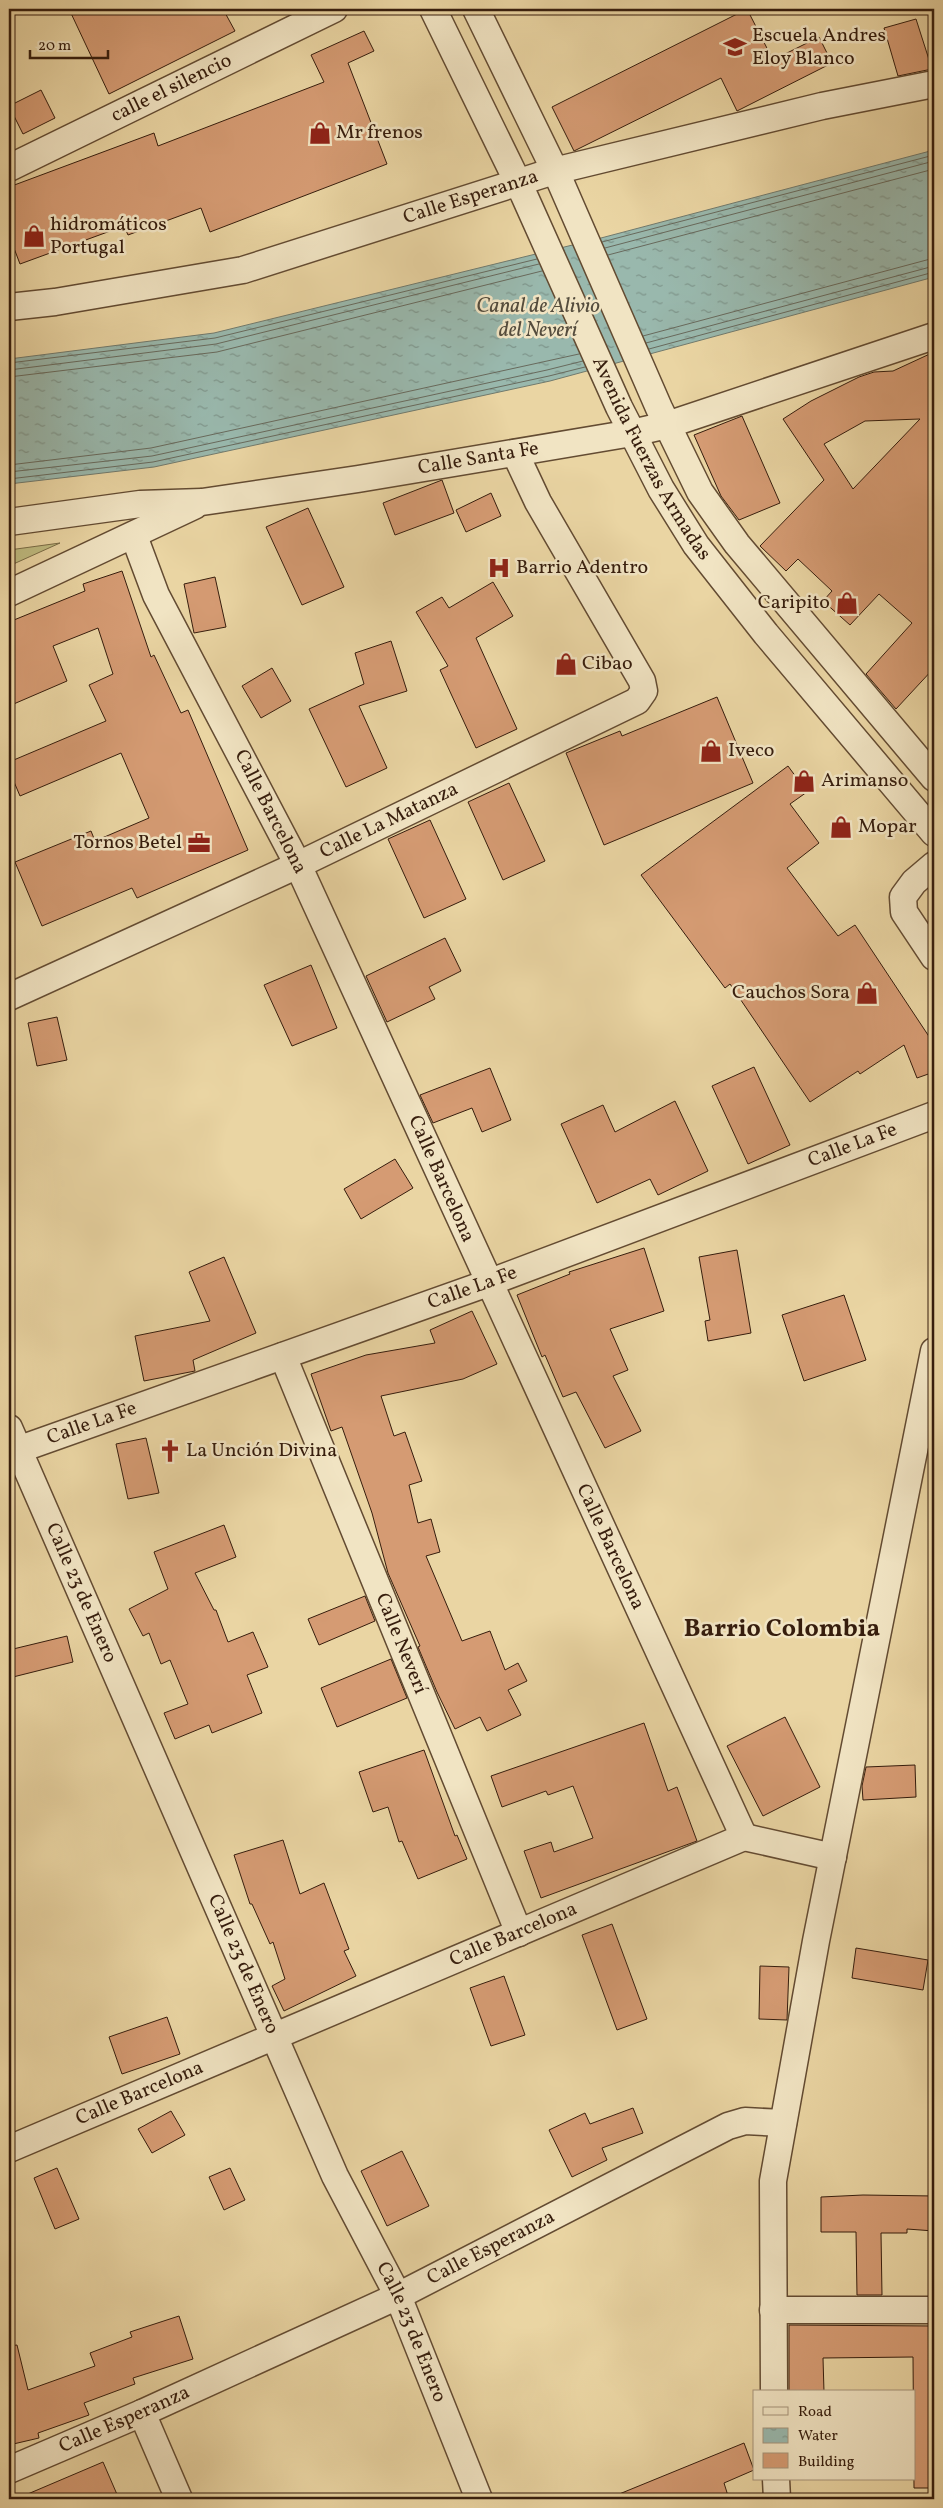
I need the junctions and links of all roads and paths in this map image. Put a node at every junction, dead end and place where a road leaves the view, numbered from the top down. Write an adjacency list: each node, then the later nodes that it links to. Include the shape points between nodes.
1 (334, 9): 5 (street, calle el silencio)
2 (433, 9): 7 (street, Avenida Fuerzas Armadas)
3 (476, 9): 6 (street, Avenida Fuerzas Armadas)
4 (934, 84): 6 (street, Calle Esperanza, via 822,106)
5 (9, 168)
6 (558, 176): 7 (street, Calle Esperanza); 10 (street, Avenida Fuerzas Armadas)
7 (521, 189): 8 (street, Calle Esperanza, via 243,270); 11 (street, Avenida Fuerzas Armadas)
8 (9, 307)
9 (934, 336): 10 (street, Calle Santa Fe)
10 (663, 417): 11 (street, Calle Santa Fe); 17 (street, Avenida Fuerzas Armadas, via 700,492 737,544)
11 (632, 432): 12 (street, Calle Santa Fe); 18 (street, Avenida Fuerzas Armadas, via 661,489 696,545 766,634)
12 (515, 453): 13 (street, Calle Santa Fe); 19 (street, Calle La Matanza, via 538,502 642,681 644,691 637,701)
13 (202, 502): 14 (street, Calle Santa Fe, via 140,504); 15 (street)
14 (9, 522)
15 (134, 536): 16 (street); 19 (street, Calle Barcelona, via 156,595)
16 (9, 593)
17 (934, 778)
18 (934, 832)
19 (298, 865): 22 (street, Calle La Matanza); 24 (street, Calle Barcelona)
20 (934, 865): 21 (street, via 914,882 903,897 904,912)
21 (934, 957)
22 (9, 997)
23 (934, 1115): 24 (street, Calle La Fe)
24 (488, 1283): 26 (street, Calle La Fe); 28 (street, Calle Barcelona)
25 (934, 1352): 29 (street)
26 (283, 1356): 27 (street, Calle La Fe); 30 (street, Calle Neverí)
27 (12, 1443): 31 (street, Calle 23 de Enero)
28 (744, 1837): 29 (street); 30 (street, Calle Barcelona)
29 (833, 1857): 32 (street)
30 (519, 1933): 31 (street, Calle Barcelona)
31 (273, 2038): 33 (street, Calle Barcelona); 34 (street, Calle 23 de Enero, via 334,2176)
32 (783, 2123): 34 (street, Calle Esperanza, via 745,2121 728,2126); 35 (street, via 773,2181)
33 (9, 2149)
34 (398, 2296): 38 (street, Calle Esperanza); 42 (street, Calle 23 de Enero)
35 (773, 2310): 36 (street); 37 (street)
36 (934, 2310)
37 (774, 2390)
38 (142, 2413): 39 (street, Calle Esperanza); 41 (street)
39 (9, 2470)
40 (776, 2480): 43 (street)
41 (178, 2499)
42 (479, 2499)
43 (777, 2499)

